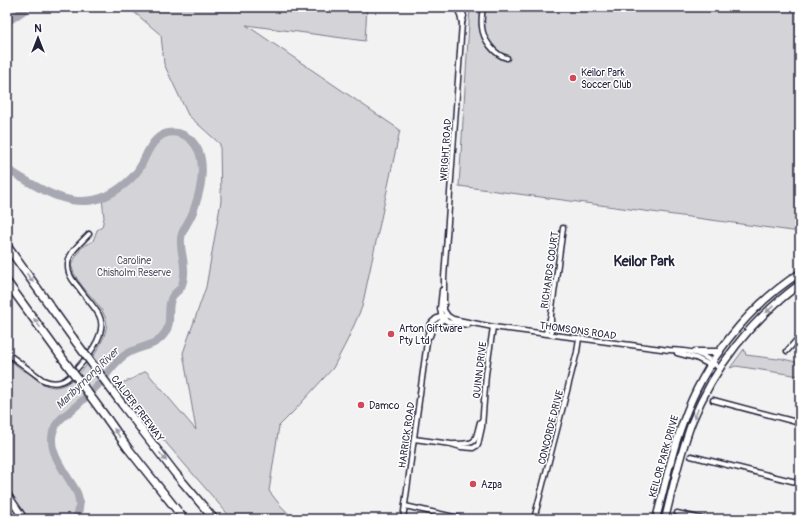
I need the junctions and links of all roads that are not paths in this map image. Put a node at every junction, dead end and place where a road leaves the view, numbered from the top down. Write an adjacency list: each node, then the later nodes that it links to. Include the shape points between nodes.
1 (455, 7): 4 (street, WRIGHT ROAD)
2 (461, 7): 4 (street, WRIGHT ROAD, via 464,16)
3 (483, 7): 5 (street, via 484,35 495,52)
4 (462, 23): 10 (street, WRIGHT ROAD)
5 (507, 58)
6 (563, 228): 19 (street, RICHARDS COURT)
7 (89, 234): 26 (street, via 70,255 68,268 71,277 99,316 102,327 98,339 73,374 57,383 43,380)
8 (7, 246): 41 (highway, CALDER FREEWAY, one-way to 41, bridge, via 122,404)
9 (800, 273): 12 (main road, KEILOR PARK DRIVE)
10 (444, 278): 15 (street, WRIGHT ROAD, via 444,310); 16 (street, WRIGHT ROAD, via 440,303)
11 (7, 282): 40 (highway, one-way to 11, bridge, via 131,453)
12 (786, 283): 14 (main road); 25 (main road, KEILOR PARK DRIVE, via 752,313)
13 (800, 284): 14 (main road, KEILOR PARK DRIVE)
14 (792, 290): 28 (main road, KEILOR PARK DRIVE, one-way to 28, via 745,334)
15 (447, 315): 16 (street); 17 (street, THOMSONS ROAD, via 453,319)
16 (442, 318): 17 (street, THOMSONS ROAD, via 453,323); 31 (street, HARRICK ROAD, via 432,322 429,327)
17 (484, 326): 18 (street, THOMSONS ROAD)
18 (493, 327): 19 (street, THOMSONS ROAD); 31 (street, QUINN DRIVE, via 482,416 474,441 468,444 451,444)
19 (548, 334): 21 (street, THOMSONS ROAD)
20 (800, 336): 23 (street)
21 (579, 338): 22 (street, THOMSONS ROAD); 44 (street, CONCORDE DRIVE)
22 (669, 350): 24 (street, THOMSONS ROAD); 27 (street, THOMSONS ROAD)
23 (787, 351)
24 (696, 352): 25 (main road); 27 (street, THOMSONS ROAD)
25 (720, 352): 27 (main road, KEILOR PARK DRIVE)
26 (7, 356)
27 (712, 364): 28 (street, THOMSONS ROAD); 45 (main road, KEILOR PARK DRIVE, via 683,421)
28 (720, 369): 46 (main road, KEILOR PARK DRIVE, one-way to 46, via 701,401 690,430)
29 (713, 400): 30 (street)
30 (800, 423)
31 (414, 439): 36 (street, HARRICK ROAD)
32 (691, 456): 33 (street)
33 (800, 483)
34 (7, 494): 39 (main road)
35 (7, 501): 38 (main road)
36 (405, 506): 42 (street, HARRICK ROAD); 43 (street)
37 (677, 513): 47 (street)
38 (21, 519)
39 (24, 519)
40 (184, 519)
41 (214, 519)
42 (403, 519)
43 (463, 519)
44 (534, 519)
45 (656, 519)
46 (665, 519)
47 (702, 519)

